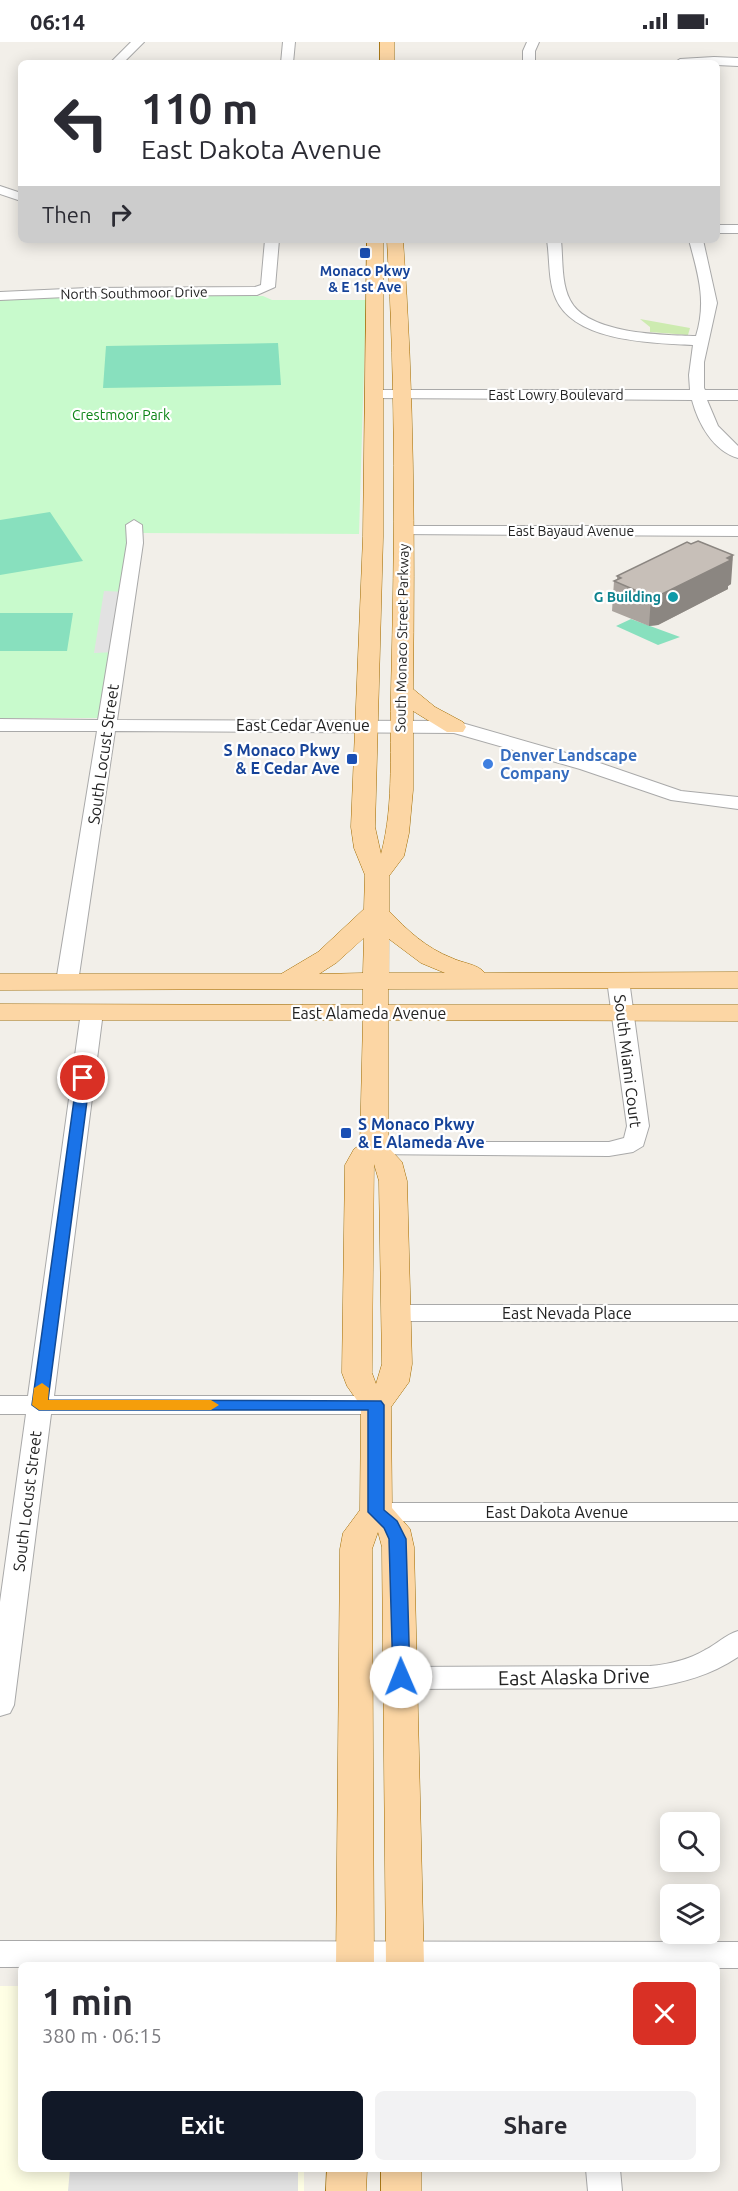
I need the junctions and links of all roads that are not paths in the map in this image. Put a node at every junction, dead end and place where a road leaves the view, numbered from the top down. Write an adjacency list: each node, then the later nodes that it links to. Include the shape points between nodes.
1 (138, 42): 5 (street)
2 (288, 42): 6 (street)
3 (387, 42): 7 (main road)
4 (534, 42): 8 (street)
5 (119, 60)
6 (287, 60)
7 (387, 60)
8 (529, 60)
9 (692, 60): 10 (street, via 712,55)
10 (738, 62)
11 (0, 190): 12 (street)
12 (18, 196)
13 (720, 229): 14 (street)
14 (738, 229)
15 (272, 243): 20 (street, North Southmoor Drive, via 268,287 243,292)
16 (375, 243): 22 (main road, South Monaco Street Parkway)
17 (395, 243): 23 (main road, South Monaco Street Parkway)
18 (554, 243): 21 (street, via 563,301 577,316 628,335)
19 (697, 243): 21 (street, via 710,302)
20 (0, 296)
21 (702, 341): 24 (street, via 696,368)
22 (375, 395): 23 (street, East Lowry Boulevard); 27 (main road, South Monaco Street Parkway)
23 (403, 395): 24 (street, East Lowry Boulevard); 29 (main road, South Monaco Street Parkway)
24 (700, 395): 25 (street, East Lowry Boulevard); 26 (street, via 713,434)
25 (738, 395)
26 (738, 453)
27 (374, 480): 29 (main road, via 386,499 387,520); 31 (main road, South Monaco Street Parkway)
28 (134, 525): 35 (street, South Locust Street, via 135,543)
29 (404, 531): 30 (street, East Bayaud Avenue); 32 (main road, South Monaco Street Parkway)
30 (738, 531)
31 (373, 537): 32 (main road, via 386,539 390,545 390,566); 36 (main road, South Monaco Street Parkway)
32 (404, 584): 33 (main road, South Monaco Street Parkway)
33 (401, 690): 37 (main road, South Monaco Street Parkway); 38 (main road, via 427,712)
34 (0, 725): 35 (street, East Cedar Avenue)
35 (108, 725): 36 (street, East Cedar Avenue); 48 (street, South Locust Street)
36 (366, 725): 37 (street, East Cedar Avenue); 40 (main road, South Monaco Street Parkway, via 363,827)
37 (400, 725): 38 (street, East Cedar Avenue); 40 (main road, South Monaco Street Parkway, via 395,843 391,858)
38 (455, 728): 39 (street, East Cedar Avenue, via 587,765 678,796)
39 (738, 803)
40 (377, 875): 41 (main road, South Monaco Street Parkway)
41 (376, 911): 44 (main road, via 329,958); 45 (main road, South Monaco Street Parkway); 46 (main road, via 400,939 429,958 464,971)
42 (618, 980): 43 (main road, East Alameda Avenue); 46 (main road, East Alameda Avenue); 52 (street, South Miami Court)
43 (738, 980)
44 (277, 981): 45 (main road, East Alameda Avenue); 48 (main road, East Alameda Avenue)
45 (374, 981): 46 (main road, East Alameda Avenue); 51 (main road, South Monaco Street Parkway)
46 (524, 981)
47 (0, 982): 48 (main road, East Alameda Avenue)
48 (67, 982)
49 (0, 1012): 50 (main road, East Alameda Avenue)
50 (92, 1012): 51 (main road, East Alameda Avenue); 58 (street, South Locust Street)
51 (374, 1013): 52 (main road, East Alameda Avenue); 54 (main road, South Monaco Street Parkway)
52 (622, 1013): 53 (main road, East Alameda Avenue); 54 (street, South Miami Court, via 638,1126 635,1141 625,1147)
53 (738, 1013)
54 (374, 1149): 55 (main road, via 388,1162 393,1181); 59 (main road, via 364,1155 360,1165 357,1373)
55 (397, 1313): 56 (street, East Nevada Place); 59 (main road, via 396,1377)
56 (738, 1313)
57 (0, 1405): 58 (street)
58 (39, 1405): 59 (street); 64 (street, South Locust Street)
59 (376, 1405): 60 (main road)
60 (376, 1512): 61 (street, East Dakota Avenue); 63 (main road, via 391,1525 398,1539); 67 (main road, via 359,1533 356,1549)
61 (738, 1512)
62 (738, 1641): 63 (street, East Alaska Drive, via 702,1665 650,1677)
63 (401, 1677): 68 (main road)
64 (0, 1705)
65 (0, 1954): 67 (street)
66 (738, 1955): 69 (street)
67 (355, 1959): 68 (street)
68 (405, 1959): 69 (street)
69 (589, 1960)
70 (347, 2172): 73 (main road)
71 (402, 2172): 74 (main road)
72 (603, 2172): 75 (street)
73 (346, 2191)
74 (401, 2191)
75 (605, 2191)

